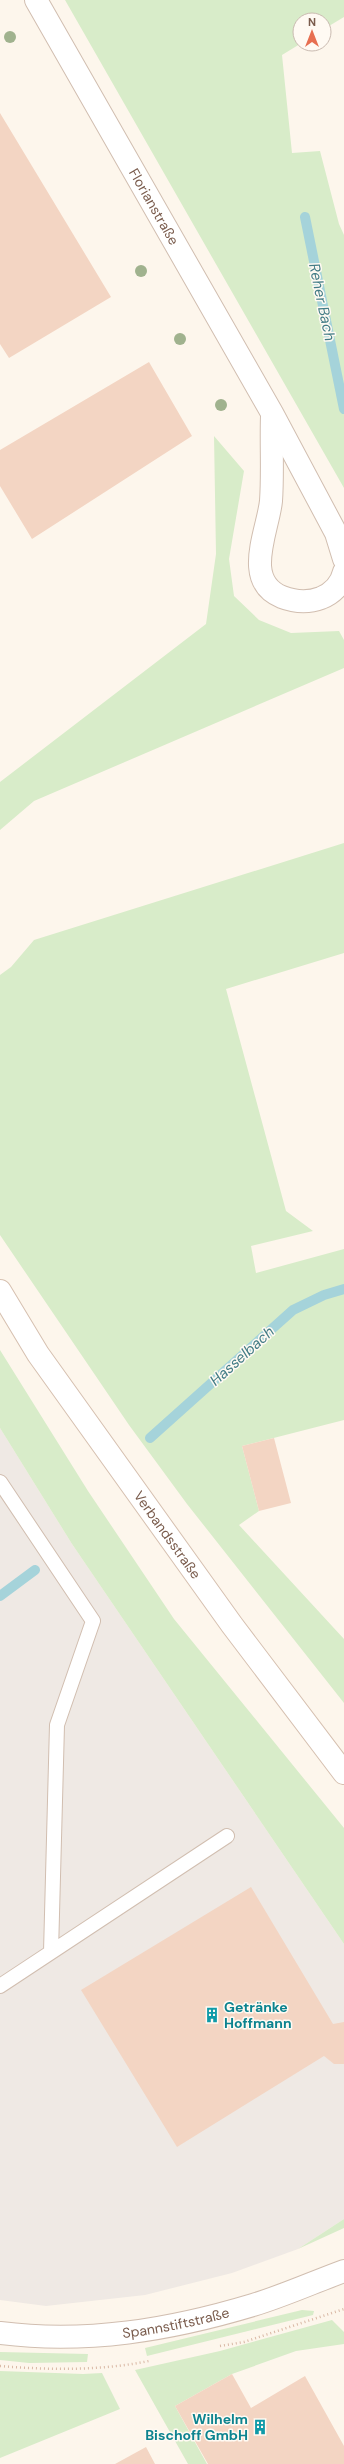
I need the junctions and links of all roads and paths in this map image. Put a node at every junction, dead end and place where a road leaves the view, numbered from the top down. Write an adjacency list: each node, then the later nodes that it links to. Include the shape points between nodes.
1 (36, 0): 2 (street, Florianstraße)
2 (272, 412): 3 (street, Florianstraße, via 336,533); 4 (street, via 270,502 259,557 263,581 275,594 290,600 307,602 334,591)
3 (344, 559)
4 (344, 572)
5 (0, 1291): 7 (street, Verbandsstraße, via 38,1354 227,1619)
6 (0, 1482): 9 (lane, via 93,1621 57,1725)
7 (344, 1773)
8 (227, 1836): 9 (lane)
9 (51, 1952): 10 (lane)
10 (0, 1986)
11 (344, 2271): 12 (street, Spannstiftstraße, via 254,2305 173,2326 111,2336 29,2336)
12 (0, 2332)

